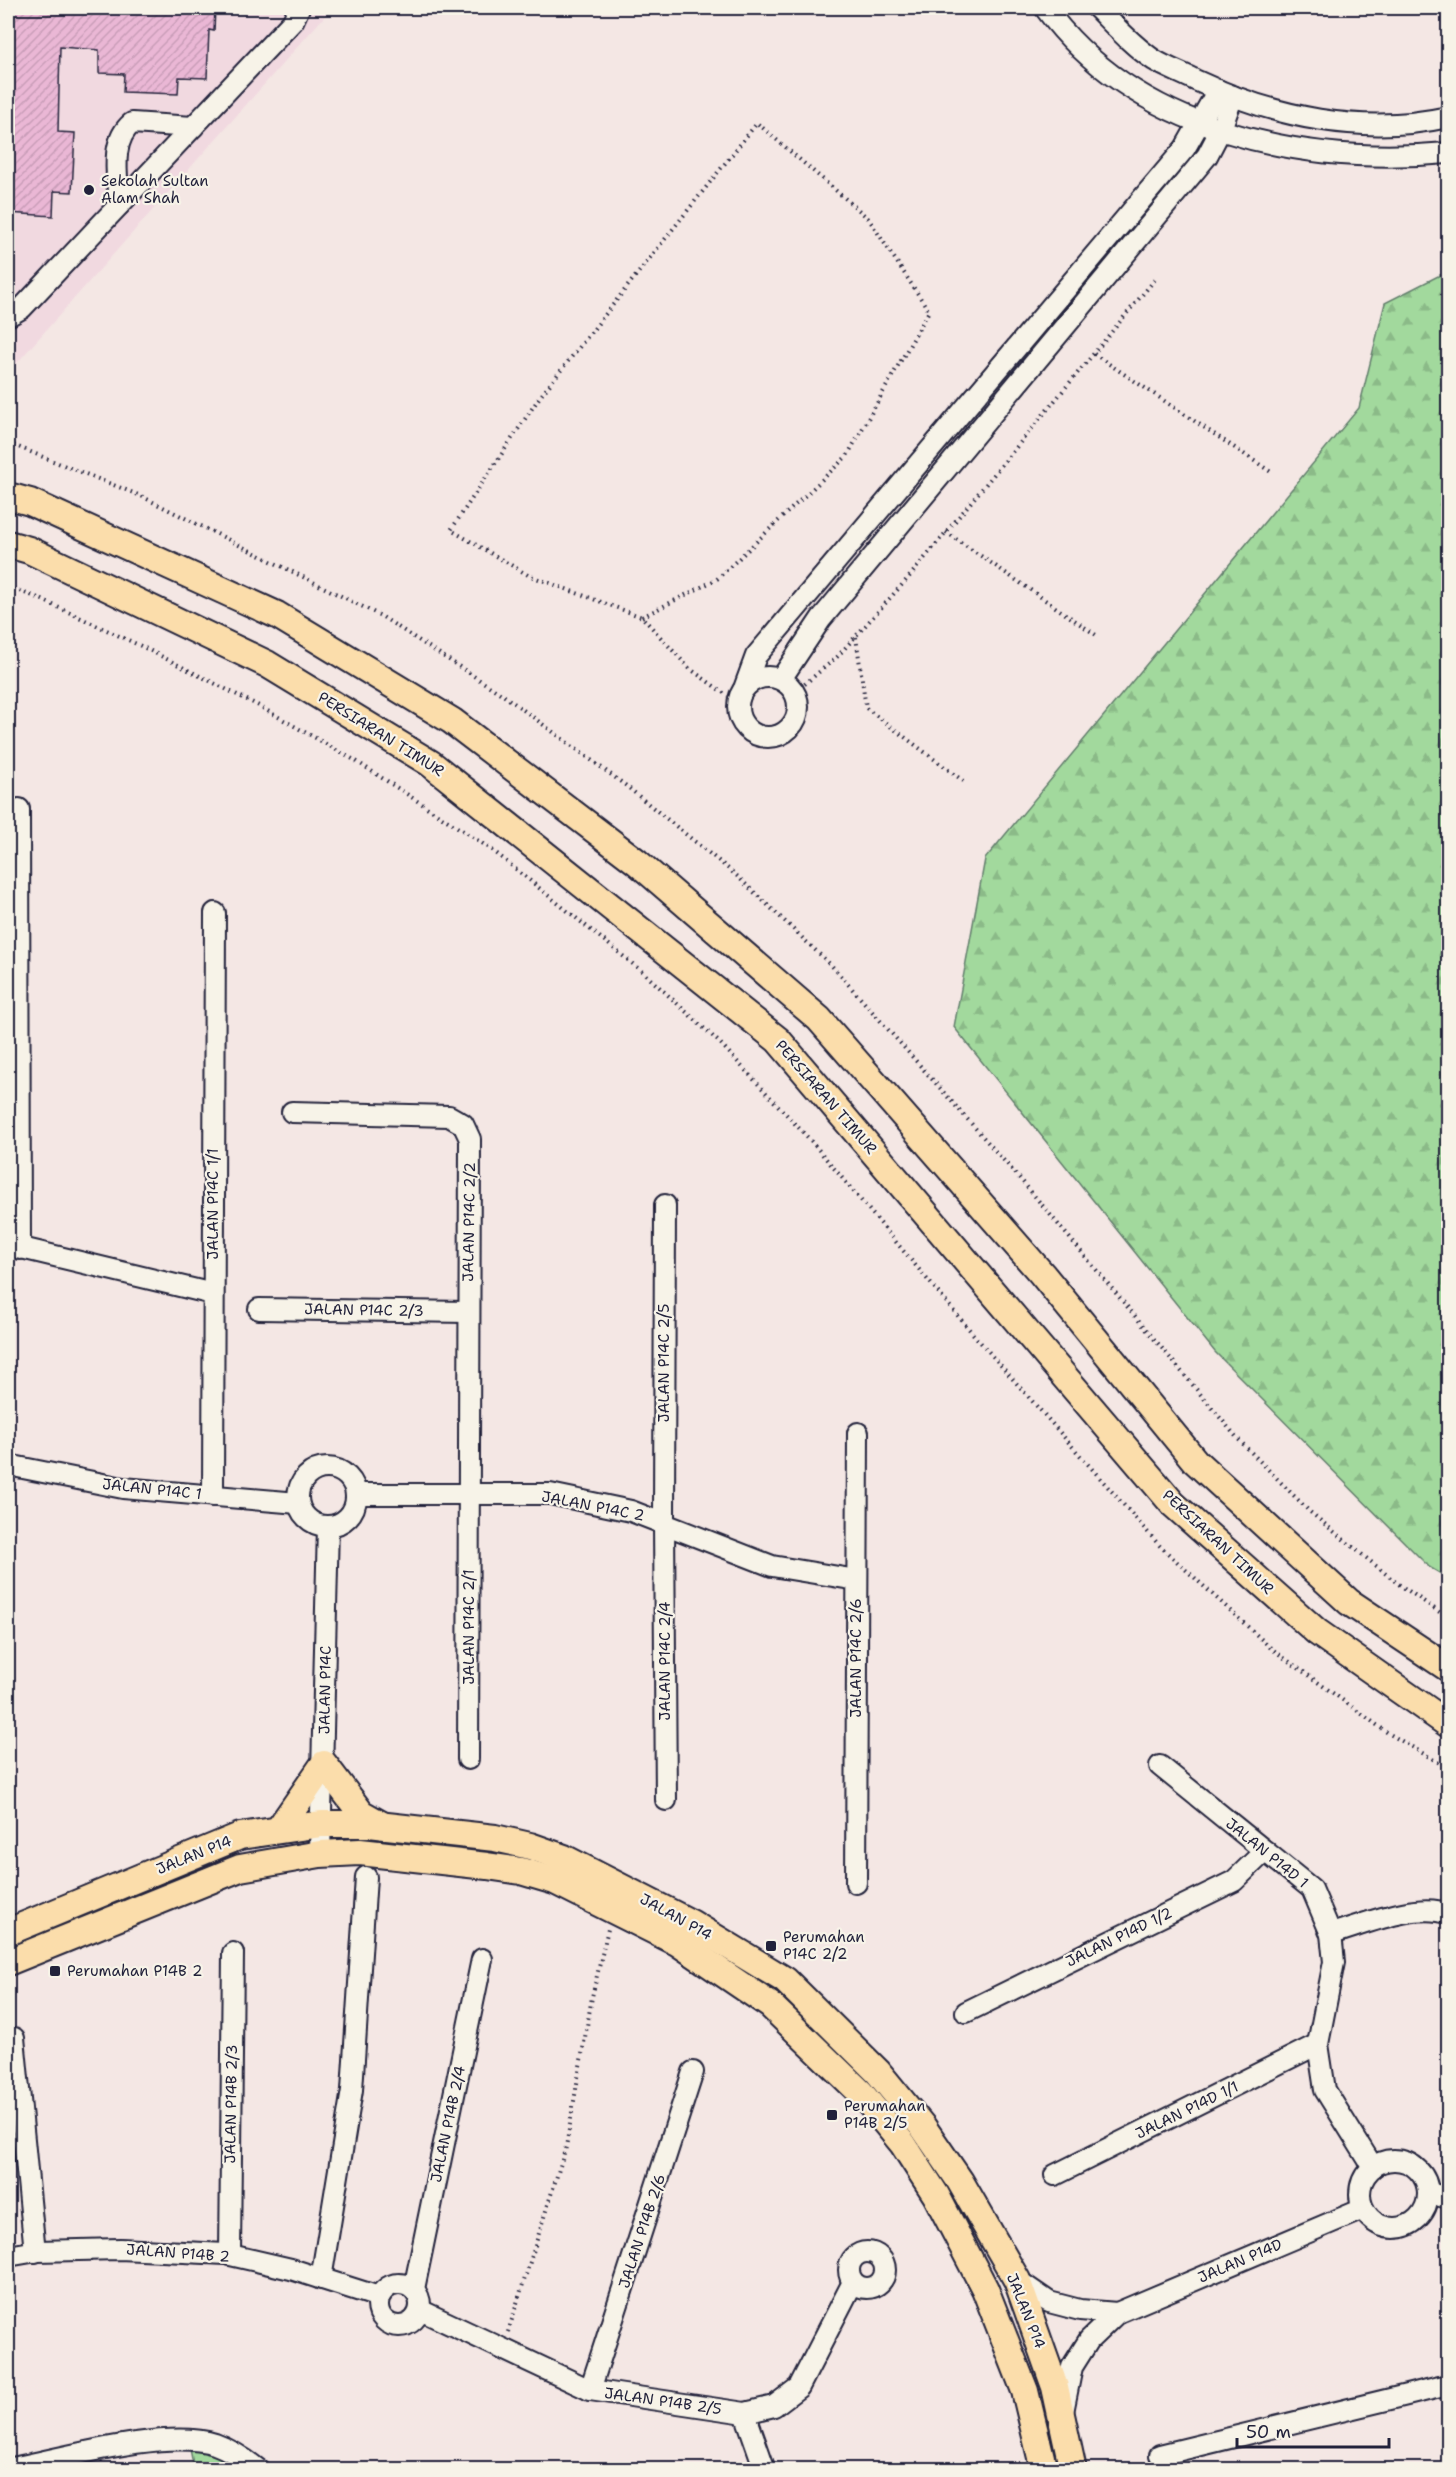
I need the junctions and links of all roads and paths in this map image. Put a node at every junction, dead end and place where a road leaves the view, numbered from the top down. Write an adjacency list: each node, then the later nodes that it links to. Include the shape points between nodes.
1 (299, 8): 7 (street, via 293,21)
2 (1045, 8): 6 (street, via 1064,33 1135,91)
3 (1096, 8): 4 (street, via 1155,60)
4 (1225, 93): 5 (street, via 1283,114 1360,124 1422,123); 6 (street); 8 (street)
5 (1449, 117)
6 (1200, 124): 8 (street); 23 (street, via 1185,148 756,656)
7 (193, 127): 10 (street); 10 (street, via 132,123 123,130 117,143)
8 (1220, 132): 9 (street, via 1355,156); 22 (street, via 1207,156 821,619)
9 (1449, 153)
10 (119, 205): 12 (street, via 22,308)
11 (1157, 277): 13 (path)
12 (8, 316)
13 (1094, 354): 14 (path); 16 (path)
14 (1270, 472)
15 (8, 496): 42 (main road, via 30,502 277,615 452,721 637,862 819,1019 1042,1274 1195,1461 1349,1602)
16 (946, 532): 20 (path); 21 (path)
17 (8, 544): 43 (main road, PERSIARAN TIMUR, via 267,664 430,763 778,1040 1173,1504 1317,1632)
18 (8, 586): 47 (path, via 142,647 356,761 491,849 644,973 720,1043 812,1142 1160,1546 1272,1649 1388,1733)
19 (642, 617): 19 (path, via 528,575 452,530 539,398 757,123 868,218 929,311 847,456 717,579); 23 (path, via 689,668)
20 (856, 636): 22 (path, via 837,657); 24 (path, via 866,708)
21 (1099, 637)
22 (788, 685): 23 (street, via 762,676); 23 (street, via 798,711 790,728 773,737 754,735 740,722)
23 (741, 694)
24 (966, 783)
25 (19, 809): 29 (street)
26 (215, 913): 30 (street, JALAN P14C 1/1)
27 (292, 1112): 32 (street, JALAN P14C 2/2, via 449,1116 463,1125 470,1139)
28 (665, 1205): 39 (street, JALAN P14C 2/5)
29 (14, 1247): 30 (street)
30 (213, 1294): 37 (street, JALAN P14C 1/1)
31 (259, 1309): 32 (street, JALAN P14C 2/3)
32 (468, 1312): 36 (street, JALAN P14C 2/2)
33 (858, 1433): 41 (street, JALAN P14C 2/6)
34 (8, 1466): 37 (street, JALAN P14C 1, via 123,1488)
35 (356, 1494): 36 (street, JALAN P14C 2); 38 (street, via 341,1471 323,1468 306,1476); 40 (street, via 351,1512)
36 (470, 1494): 39 (street, JALAN P14C 2, via 550,1494); 44 (street, JALAN P14C 2/1)
37 (213, 1496): 38 (street, JALAN P14C 1)
38 (298, 1503): 40 (street, via 309,1520)
39 (664, 1522): 41 (street, JALAN P14C 2, via 772,1566); 48 (street, JALAN P14C 2/4)
40 (328, 1526): 45 (street, JALAN P14C)
41 (856, 1580): 55 (street, JALAN P14C 2/6)
42 (1449, 1668)
43 (1449, 1724)
44 (468, 1759)
45 (324, 1764): 49 (street, JALAN P14C); 50 (main road, via 361,1813); 51 (main road)
46 (1160, 1766): 52 (street, JALAN P14D 1)
47 (1449, 1768)
48 (666, 1800)
49 (321, 1824): 50 (main road, JALAN P14); 51 (main road, JALAN P14); 53 (street, JALAN P14C)
50 (388, 1828): 76 (main road, JALAN P14, via 495,1838 564,1858 691,1923 785,1980 878,2072 923,2127 960,2181)
51 (279, 1829): 57 (main road, JALAN P14, via 240,1836)
52 (1265, 1851): 58 (street, JALAN P14D 1, via 1312,1889); 63 (street, JALAN P14D 1/2, via 1234,1881)
53 (320, 1854): 62 (main road, JALAN P14, via 240,1868); 91 (main road, JALAN P14, via 360,1852 488,1866 555,1881 677,1942 770,2005 860,2092 903,2144 936,2195 985,2289 1025,2391)
54 (366, 1877): 75 (street, via 352,2090)
55 (856, 1883)
56 (1449, 1914): 58 (street, via 1420,1909)
57 (8, 1932)
58 (1331, 1934): 65 (street, JALAN P14D 1, via 1334,1962)
59 (605, 1936): 82 (path, via 566,2147)
60 (233, 1953): 74 (street, JALAN P14B 2/3)
61 (482, 1959): 78 (street, JALAN P14B 2/4)
62 (8, 1962)
63 (966, 2012)
64 (14, 2038): 72 (street)
65 (1318, 2044): 67 (street, JALAN P14D 1, via 1325,2090); 68 (street, JALAN P14D 1/1)
66 (693, 2072): 84 (street, JALAN P14B 2/6)
67 (1373, 2167): 69 (street, via 1390,2159 1412,2164 1427,2181); 71 (street, via 1360,2190)
68 (1055, 2175)
69 (1429, 2193): 70 (street); 71 (street, via 1422,2214 1404,2227 1381,2226)
70 (1449, 2198)
71 (1364, 2209): 81 (street, JALAN P14D)
72 (35, 2252): 73 (street, JALAN P14B 2); 74 (street, JALAN P14B 2, via 120,2249)
73 (8, 2256)
74 (230, 2256): 75 (street, JALAN P14B 2)
75 (321, 2279): 79 (street, JALAN P14B 2)
76 (1017, 2280): 81 (street, JALAN P14D, via 1049,2302); 86 (main road, JALAN P14, via 1055,2387)
77 (853, 2282): 85 (street, JALAN P14B 2/5, via 799,2387 774,2406)
78 (414, 2289): 79 (street, via 393,2284); 80 (street)
79 (379, 2297): 80 (street, via 379,2313 394,2326 413,2321)
80 (420, 2310): 82 (street, JALAN P14B 2/5)
81 (1117, 2313): 86 (street, JALAN P14D, via 1089,2340 1072,2367)
82 (502, 2350): 84 (street, JALAN P14B 2/5)
83 (1449, 2385): 87 (street)
84 (590, 2390): 85 (street, JALAN P14B 2/5)
85 (746, 2413): 90 (street)
86 (1061, 2423): 92 (main road, JALAN P14)
87 (1160, 2455)
88 (8, 2469): 89 (street, via 159,2439 214,2444)
89 (259, 2469)
90 (765, 2469)
91 (1044, 2469)
92 (1073, 2469)

